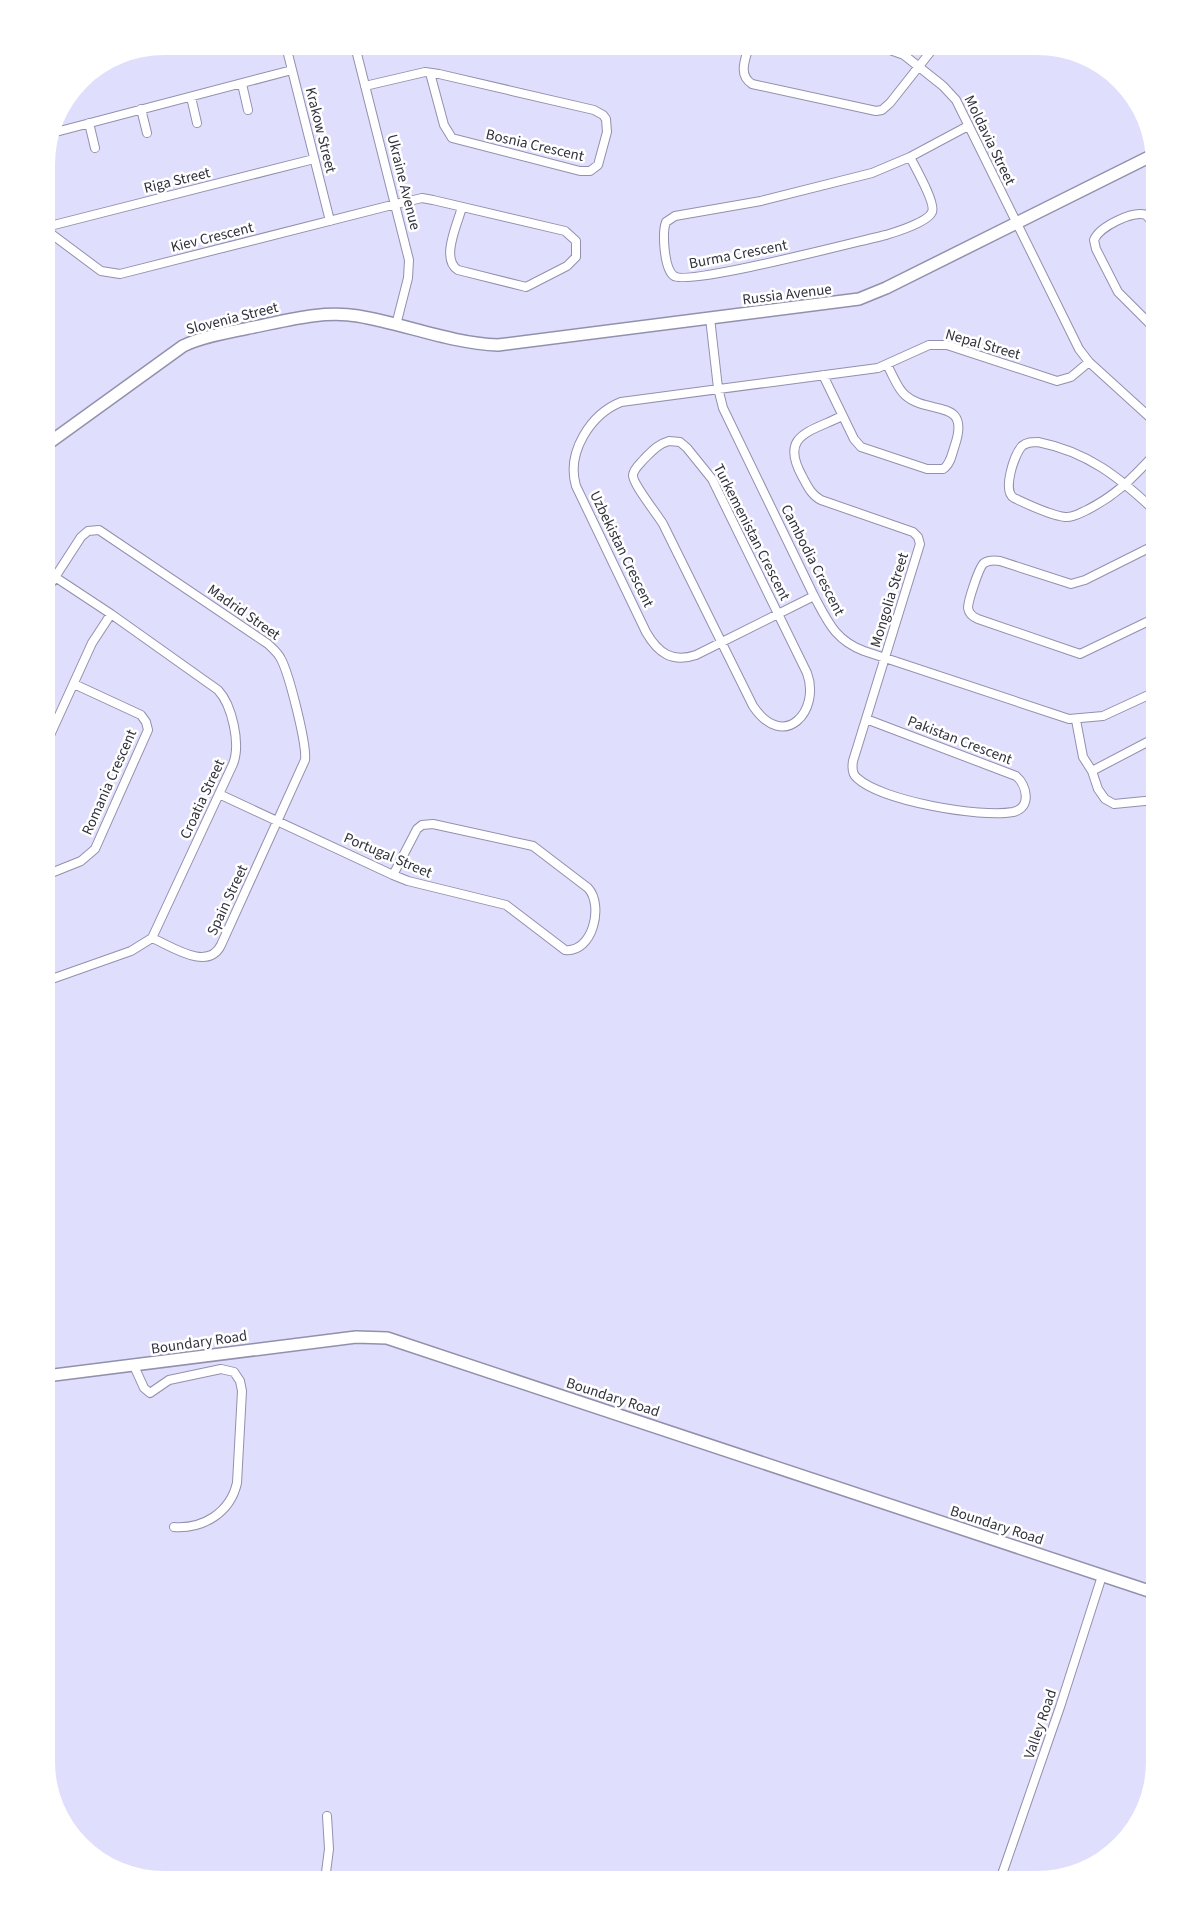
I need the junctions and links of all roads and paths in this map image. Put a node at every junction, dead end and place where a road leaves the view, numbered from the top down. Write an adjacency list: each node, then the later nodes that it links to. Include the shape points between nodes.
1 (288, 55): 7 (street, Krakow Street)
2 (357, 55): 10 (street, Ukraine Avenue)
3 (747, 55): 6 (street, via 743,72 752,84 871,111 885,108)
4 (904, 55): 6 (street, Moldavia Street)
5 (928, 55): 6 (street)
6 (919, 67): 16 (street, Moldavia Street, via 951,93)
7 (292, 70): 9 (street); 21 (street, Krakow Street)
8 (430, 73): 8 (street, Bosnia Crescent, via 599,112 608,127 598,165 590,171 580,172 452,138 444,125); 10 (street, Bosnia Crescent, via 416,72)
9 (242, 84): 11 (street); 13 (street)
10 (365, 86): 23 (street, Ukraine Avenue)
11 (191, 97): 12 (street); 15 (street)
12 (142, 109): 14 (street); 18 (street)
13 (248, 110)
14 (89, 123): 17 (street); 19 (street)
15 (197, 123)
16 (968, 126): 20 (street, Burma Crescent); 27 (street, Moldavia Street)
17 (61, 130)
18 (147, 133)
19 (96, 148)
20 (910, 157): 20 (street, Burma Crescent, via 872,174 761,201 674,216 666,222 663,233 669,271 683,279 736,270 908,227 930,216 933,210)
21 (314, 159): 26 (street, Krakow Street); 28 (street, Riga Street)
22 (1146, 159): 27 (street, Russia Avenue)
23 (396, 204): 24 (street, Kiev Crescent, via 424,198); 26 (street, Kiev Crescent); 32 (street, Ukraine Avenue, via 409,265)
24 (462, 207): 24 (street, Kiev Crescent, via 565,231 576,241 576,257 567,266 526,287 458,270 452,265 450,256)
25 (1146, 215): 31 (street, via 1133,215 1099,232 1094,243 1121,296)
26 (330, 221): 29 (street, Kiev Crescent, via 115,274 97,268)
27 (1016, 223): 30 (street, Russia Avenue, via 866,296 842,302); 33 (street, via 1076,343)
28 (55, 226)
29 (55, 235)
30 (710, 318): 32 (street, Russia Avenue, via 505,345 475,343); 36 (street, Cambodia Crescent)
31 (1146, 320)
32 (396, 325): 39 (street, Slovenia Street, via 358,316 323,314 199,340 169,354)
33 (1089, 362): 34 (street, Nepal Street, via 1072,377 1057,381 940,344 925,346); 37 (street)
34 (887, 365): 35 (street, Nepal Street); 38 (street, via 909,398 958,418 959,433 946,466 933,470 865,450 854,439)
35 (823, 375): 36 (street, Nepal Street); 38 (street)
36 (718, 388): 45 (street, Cambodia Crescent, via 727,417); 49 (street, Uzbekistan Crescent, via 634,399 610,406 587,430 573,470 579,493 652,641 665,654 679,659)
37 (1146, 414)
38 (842, 416): 50 (street, Mongolia Street, via 796,441 793,457 809,490 817,498 907,529 918,537 920,549)
39 (55, 438)
40 (1146, 464): 41 (street)
41 (1127, 484): 41 (street, via 1106,500 1066,517 1014,498 1008,487 1021,448 1034,442 1091,460); 42 (street)
42 (1146, 502)
43 (1146, 550): 48 (street, via 1071,584 1000,561 990,561 979,571 968,608 978,619 1080,654)
44 (55, 577): 46 (street, Croatia Street); 60 (street, Madrid Street, via 81,537 95,529 118,541 268,644 285,668 306,754)
45 (814, 596): 47 (street, Uzbekistan Crescent); 50 (street, Cambodia Crescent, via 842,640)
46 (111, 614): 51 (street, via 92,643); 58 (street, Croatia Street, via 211,683 223,695 237,748)
47 (778, 614): 49 (street, Uzbekistan Crescent); 49 (street, Turkemenistan Crescent, via 810,682 810,695 802,716 791,725 776,726 759,714); 49 (street, Turkemenistan Crescent, via 703,466 680,442 664,442 636,468 633,475 635,483 658,516)
48 (1146, 622)
49 (722, 642)
50 (885, 658): 53 (street, Pakistan Crescent); 54 (street, Cambodia Crescent)
51 (74, 684): 55 (street); 61 (street, Romania Crescent, via 140,715 148,730 92,853 77,864)
52 (1146, 696): 54 (street, Cambodia Crescent, via 1110,714)
53 (866, 719): 53 (street, Pakistan Crescent, via 852,765 856,776 866,784 889,794 958,811 1014,812 1024,805 1025,786 1016,776)
54 (1076, 720): 57 (street, via 1082,757)
55 (55, 725)
56 (1146, 743): 57 (street)
57 (1092, 771): 59 (street, via 1098,789 1110,803)
58 (220, 794): 60 (street, Portugal Street); 63 (street, Croatia Street)
59 (1146, 801)
60 (278, 821): 62 (street, Portugal Street); 63 (street, Spain Street, via 216,953 201,958)
61 (55, 872)
62 (393, 875): 62 (street, Portugal Street, via 414,833 425,824 433,824 533,846 580,882 594,896 596,908 587,941 583,946 570,950 561,947 503,904 438,890)
63 (152, 938): 64 (street, via 131,951)
64 (55, 978)
65 (134, 1366): 66 (street, Boundary Road); 67 (street, via 144,1388 150,1393 169,1380 221,1369 234,1372 240,1381 238,1474 234,1493 209,1522 192,1527); 68 (street, Boundary Road, via 356,1337 387,1338)
66 (55, 1375)
67 (174, 1527)
68 (1102, 1576): 69 (street, Boundary Road); 72 (street, Valley Road)
69 (1146, 1590)
70 (327, 1816): 71 (street, via 329,1849)
71 (326, 1871)
72 (1003, 1871)

